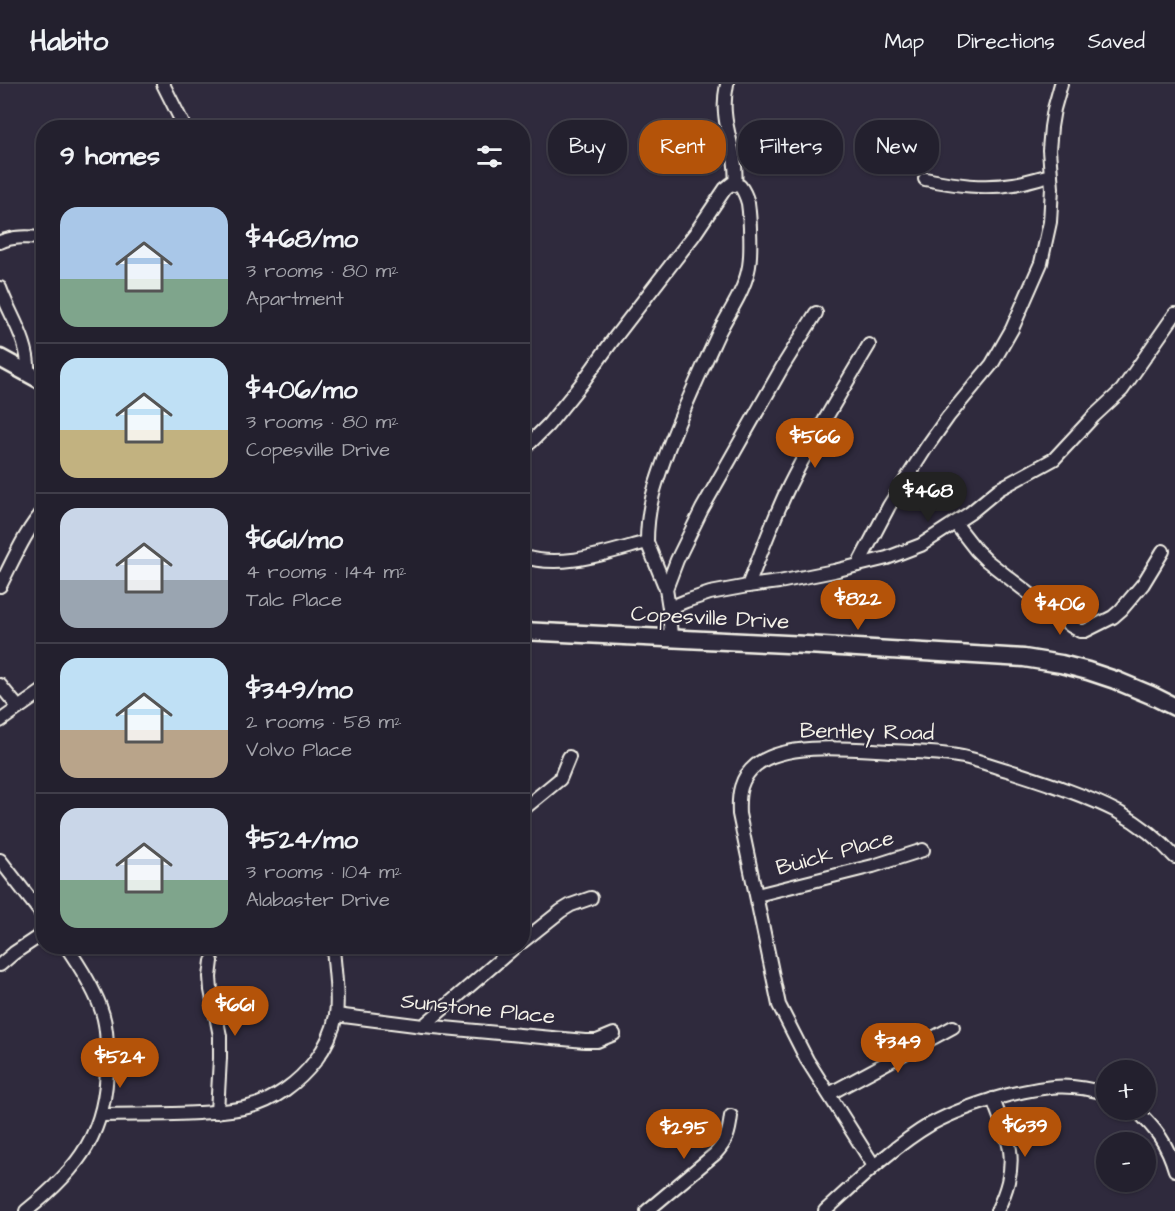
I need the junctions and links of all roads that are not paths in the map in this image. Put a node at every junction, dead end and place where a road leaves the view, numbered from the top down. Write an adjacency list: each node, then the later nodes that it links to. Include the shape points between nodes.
1 (163, 84): 4 (street)
2 (727, 84): 7 (street, via 724,112 735,158)
3 (1061, 84): 5 (street, via 1051,127)
4 (180, 120)
5 (1051, 175): 6 (street, via 994,187); 23 (street, via 1047,242 1012,329 992,364 926,447)
6 (925, 179)
7 (735, 185): 17 (street, via 725,189 582,382); 20 (street, via 743,189 748,205 749,270 680,419 651,501)
8 (36, 238): 9 (street)
9 (0, 242)
10 (0, 288): 15 (street, via 26,350)
11 (816, 313): 26 (street, via 702,509)
12 (1175, 314): 19 (street, via 1122,390 1054,459 999,489)
13 (869, 345): 25 (street, via 788,488)
14 (0, 358): 15 (street)
15 (28, 373): 16 (street)
16 (36, 378)
17 (530, 443)
18 (36, 519): 24 (street)
19 (954, 523): 21 (street, via 986,560 1080,631 1090,630 1121,610 1143,584); 23 (street, via 906,552)
20 (647, 542): 22 (street, via 592,557); 26 (street)
21 (1162, 551)
22 (530, 559)
23 (858, 564): 25 (street, via 810,577)
24 (0, 586)
25 (748, 586): 27 (street, via 710,593)
26 (666, 589): 27 (street)
27 (669, 608): 29 (street)
28 (530, 631): 29 (street, Copesville Drive)
29 (671, 638): 33 (street, Copesville Drive, via 1024,658 1088,671)
30 (0, 685): 32 (street)
31 (36, 695): 32 (street)
32 (18, 707): 34 (street)
33 (1175, 707)
34 (0, 721)
35 (569, 757): 36 (street, via 560,779)
36 (530, 803)
37 (924, 850): 40 (street, Buick Place)
38 (1175, 856): 40 (street, Bentley Road, via 1144,827 1116,812 1057,786 963,757 813,748 770,757 757,764 743,780 739,814)
39 (0, 860): 42 (street)
40 (757, 895): 55 (street, Bentley Road, via 779,1005)
41 (591, 898): 43 (street, via 561,911)
42 (36, 907)
43 (530, 936)
44 (36, 938): 49 (street)
45 (71, 954): 58 (street, via 93,989 105,1024 107,1069)
46 (334, 954): 50 (street)
47 (507, 954): 51 (street)
48 (212, 961): 57 (street, via 211,990 220,1036)
49 (0, 965)
50 (336, 1015): 51 (street, Sunstone Place); 57 (street, via 322,1052 293,1084 260,1103)
51 (423, 1026): 53 (street, Sunstone Place, via 585,1041)
52 (953, 1027): 55 (street)
53 (614, 1034)
54 (1096, 1091): 56 (street, via 1041,1087)
55 (829, 1094): 61 (street, Bentley Road)
56 (993, 1099): 61 (street, via 933,1123); 66 (street, via 1010,1149 1008,1185)
57 (217, 1112): 58 (street)
58 (101, 1115): 63 (street, via 78,1160)
59 (731, 1116): 64 (street, via 724,1144)
60 (1147, 1120): 62 (street, via 1171,1156)
61 (874, 1166): 65 (street)
62 (1175, 1170)
63 (26, 1211)
64 (647, 1211)
65 (825, 1211)
66 (997, 1211)

